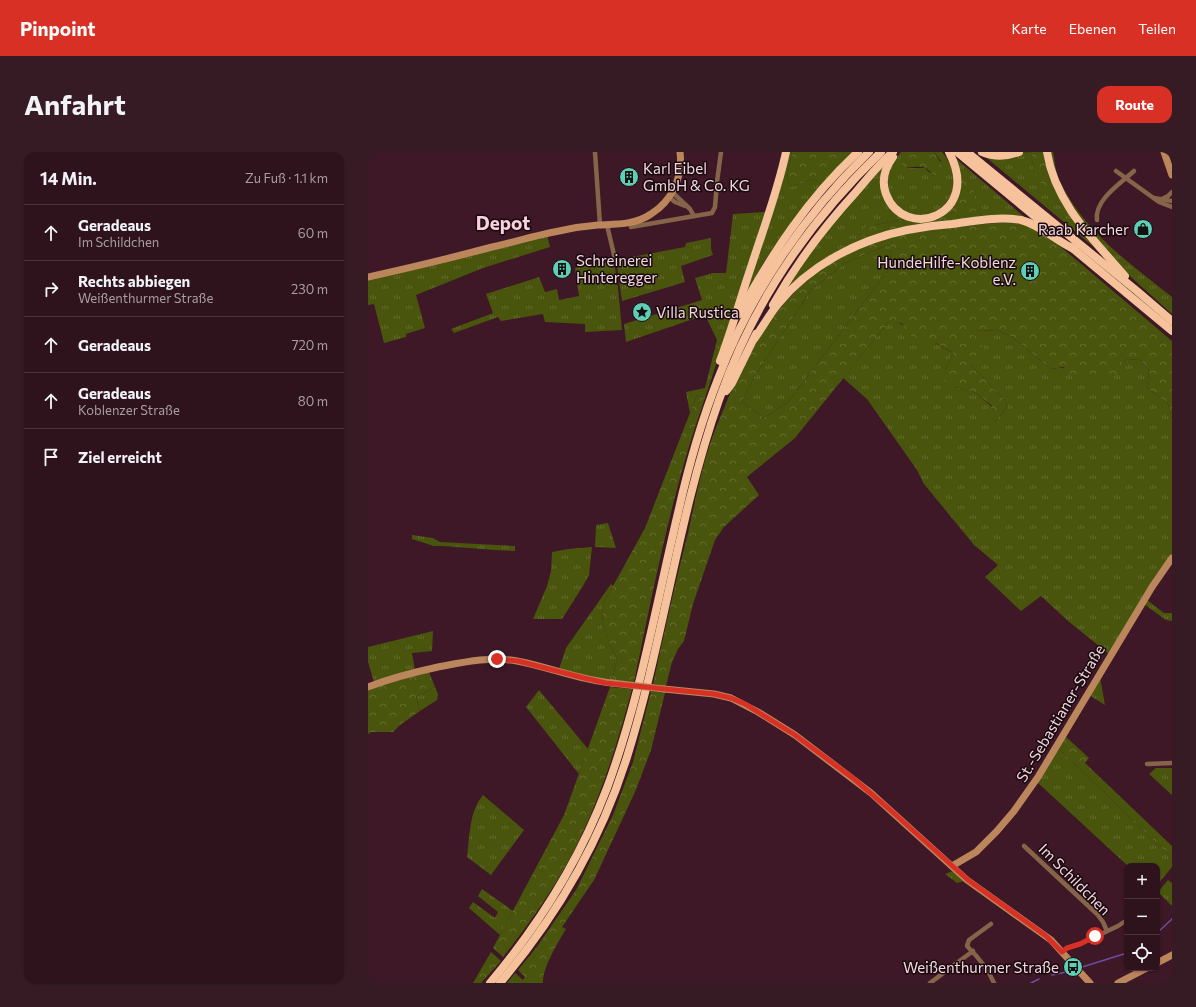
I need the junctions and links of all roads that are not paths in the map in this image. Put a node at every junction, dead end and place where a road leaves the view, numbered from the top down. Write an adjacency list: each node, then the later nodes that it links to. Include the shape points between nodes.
1 (595, 152): 31 (street)
2 (680, 152): 23 (main road, via 680,171)
3 (721, 152): 29 (street, via 715,207 712,213)
4 (786, 152): 38 (highway)
5 (858, 152): 38 (highway, via 825,186 790,230 762,273)
6 (869, 152): 41 (highway, via 832,191 783,255 741,328 718,378)
7 (881, 152): 41 (highway, via 821,217 790,259 752,324)
8 (893, 152): 40 (highway, via 812,244)
9 (897, 152): 10 (highway, via 889,162 884,176 888,199 902,214 924,219 942,212 951,204 956,194 958,176)
10 (949, 152)
11 (957, 152): 33 (highway)
12 (967, 152): 24 (highway)
13 (975, 152): 24 (highway, via 1013,185)
14 (982, 152): 15 (highway, via 1005,156)
15 (1019, 152)
16 (1047, 152): 36 (highway, via 1053,175 1069,209 1082,228)
17 (1164, 152): 20 (main road)
18 (1116, 171): 21 (street)
19 (1134, 171): 21 (street)
20 (1172, 175)
21 (1126, 179): 25 (street); 30 (street, via 1100,203)
22 (1172, 192): 26 (street)
23 (670, 194): 29 (street, via 678,204 687,206); 31 (main road, via 659,208 646,217 627,223)
24 (1022, 197): 36 (highway)
25 (1150, 197): 26 (street); 28 (street)
26 (1162, 199): 27 (street)
27 (1172, 201)
28 (1172, 207)
29 (694, 216): 32 (street)
30 (1097, 220)
31 (603, 225): 34 (street); 35 (main road, via 558,231)
32 (631, 227)
33 (1074, 249): 39 (highway); 40 (highway, via 1031,223 1011,219 914,228 892,233 846,251 821,265 789,292)
34 (615, 259)
35 (368, 277)
36 (1137, 291): 37 (highway)
37 (1172, 321)
38 (733, 326): 41 (highway, via 714,377)
39 (1172, 331)
40 (754, 339): 41 (highway, via 732,383)
41 (715, 399): 56 (highway, via 693,455 634,702 607,788 583,843 559,886 518,949); 57 (highway, via 642,703 619,778 605,814 562,898 531,944)
42 (1172, 558): 47 (main road, St.-Sebastianer-Straße, via 1038,777 1014,811 980,848)
43 (368, 687): 47 (main road, bridge, via 402,675 460,663 511,660 612,683 724,696 739,701 795,735 854,779)
44 (1172, 763): 45 (street)
45 (1147, 764)
46 (1024, 846): 50 (street, Im Schildchen, via 1097,914)
47 (950, 864): 52 (main road, via 973,884 1046,936)
48 (1124, 922): 50 (street, Im Schildchen)
49 (991, 924): 51 (street, via 968,942 967,946)
50 (1107, 931): 52 (street, Im Schildchen)
51 (972, 951): 58 (street); 59 (street, via 981,960)
52 (1062, 952): 60 (main road)
53 (1172, 956): 54 (main road)
54 (1160, 962)
55 (1141, 971): 61 (main road)
56 (490, 983)
57 (500, 983)
58 (930, 983)
59 (994, 983)
60 (1090, 983)
61 (1118, 983)

